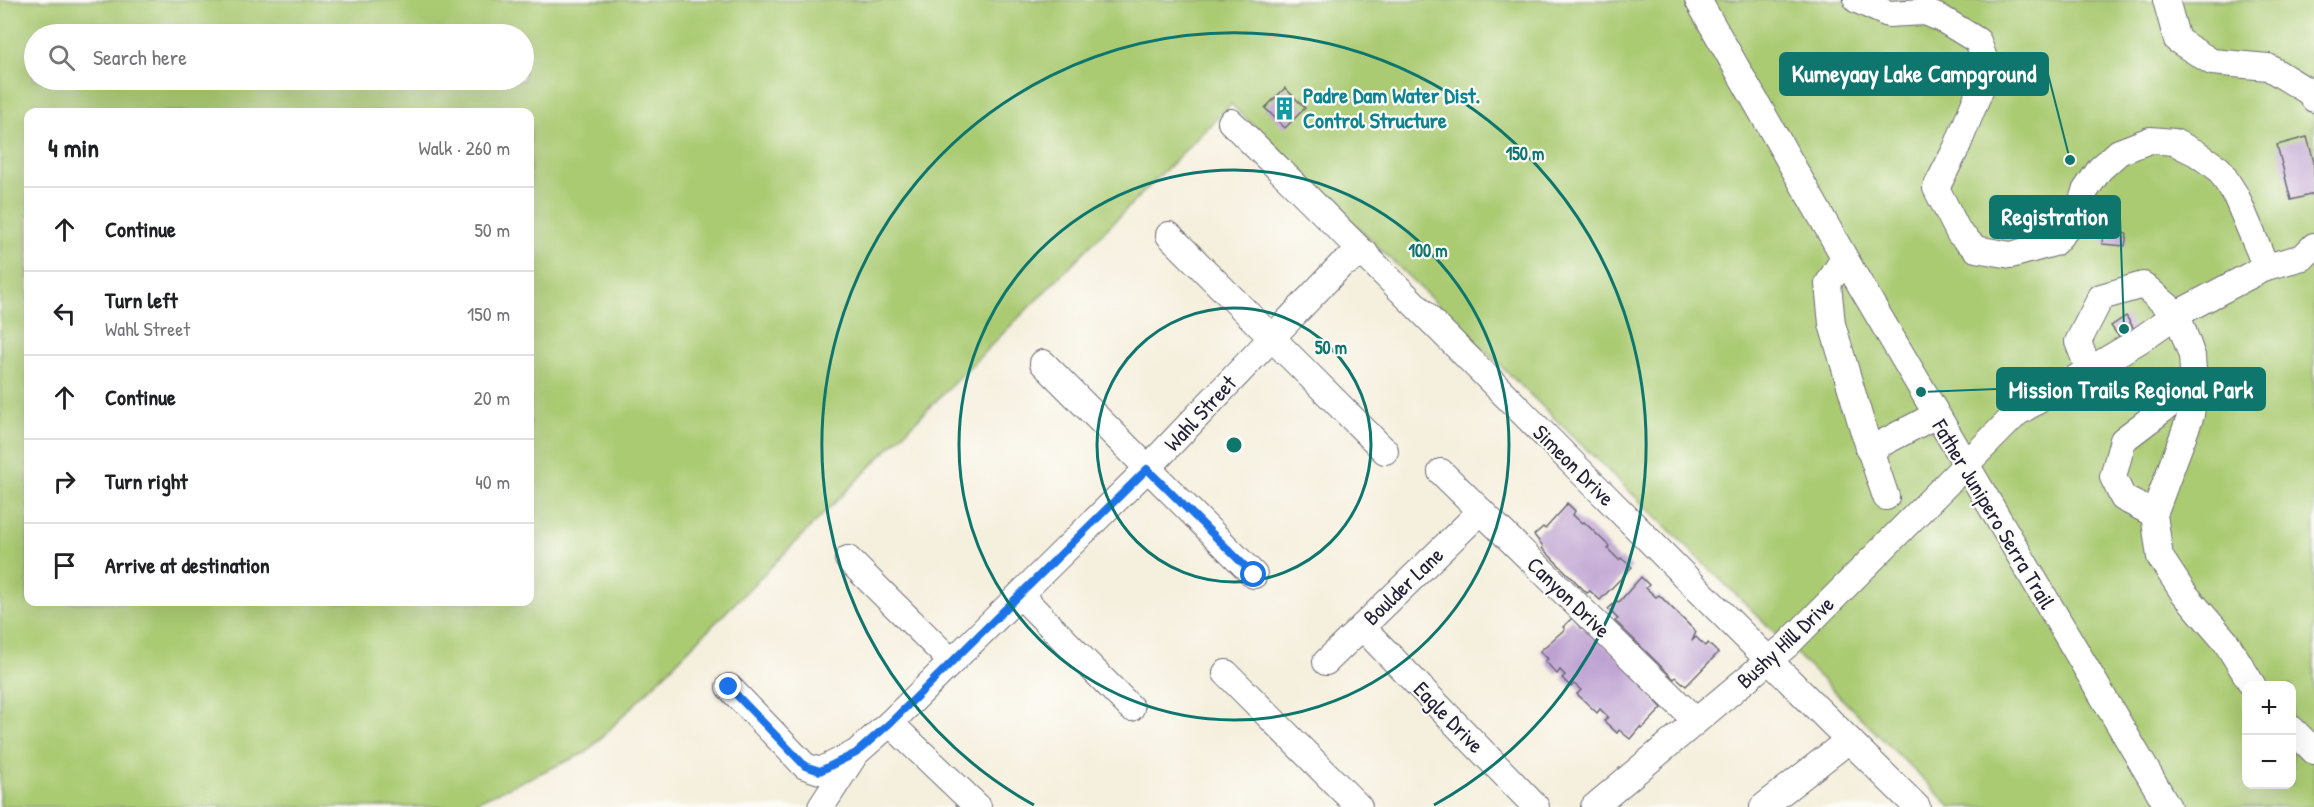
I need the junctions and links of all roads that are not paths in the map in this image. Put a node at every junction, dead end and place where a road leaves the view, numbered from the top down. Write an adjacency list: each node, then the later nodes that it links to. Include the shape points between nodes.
1 (1698, 0): 9 (street, Father Junipero Serra Trail)
2 (1857, 0): 10 (street, via 1888,14 1925,12 1978,41 1988,70 1936,188 1959,233 1976,249 2011,255 2054,243 2077,217 2085,191 2100,169 2119,152 2150,140 2174,142 2219,169 2236,196)
3 (2166, 0): 4 (street, via 2177,40 2212,62 2268,67)
4 (2314, 99)
5 (1232, 122): 8 (street, Simeon Drive)
6 (1169, 235): 12 (street)
7 (2314, 246): 10 (street, Bushy Hill Drive, via 2303,256)
8 (1365, 253): 12 (street, Wahl Street, via 1341,265); 31 (street, Simeon Drive)
9 (1844, 258): 16 (street, Father Junipero Serra Trail); 17 (street, via 1828,284 1832,324)
10 (2266, 267): 11 (street, Bushy Hill Drive)
11 (2177, 314): 14 (street, Bushy Hill Drive); 14 (street, via 2143,285 2101,297 2078,342); 15 (street, via 2192,356)
12 (1271, 338): 18 (street); 20 (street, Wahl Street)
13 (1043, 363): 20 (street)
14 (2089, 370): 19 (street, Bushy Hill Drive, via 2018,413)
15 (2194, 386): 24 (street, via 2191,415); 24 (street, via 2123,440 2113,477 2122,498)
16 (1936, 415): 17 (street); 19 (street, Father Junipero Serra Trail)
17 (1869, 450): 22 (street)
18 (1385, 451)
19 (1966, 465): 31 (street, Bushy Hill Drive); 49 (street, Father Junipero Serra Trail)
20 (1147, 469): 26 (street); 27 (street, Wahl Street)
21 (1441, 472): 23 (street, Canyon Drive)
22 (1886, 496)
23 (1480, 511): 28 (street, Boulder Lane); 36 (street, Canyon Drive)
24 (2154, 514): 33 (street, via 2160,557 2183,592 2226,642)
25 (848, 559): 29 (street)
26 (1254, 575)
27 (1020, 595): 29 (street, Wahl Street); 35 (street)
28 (1362, 627): 30 (street, Boulder Lane); 45 (street, Eagle Drive)
29 (951, 661): 37 (street, Wahl Street)
30 (1326, 662)
31 (1768, 662): 36 (street, Bushy Hill Drive); 39 (street, Simeon Drive)
32 (1226, 673): 44 (street)
33 (2250, 681)
34 (729, 687): 41 (street, via 805,766 820,771)
35 (1131, 708)
36 (1696, 721): 46 (street, Bushy Hill Drive)
37 (890, 723): 41 (street, Wahl Street); 43 (street)
38 (2296, 733): 40 (street)
39 (1849, 740): 47 (street); 48 (street, Simeon Drive)
40 (2314, 751)
41 (856, 753): 42 (street)
42 (821, 807)
43 (978, 807)
44 (1359, 807)
45 (1536, 807)
46 (1594, 807)
47 (1763, 807)
48 (1917, 807)
49 (2168, 807)

